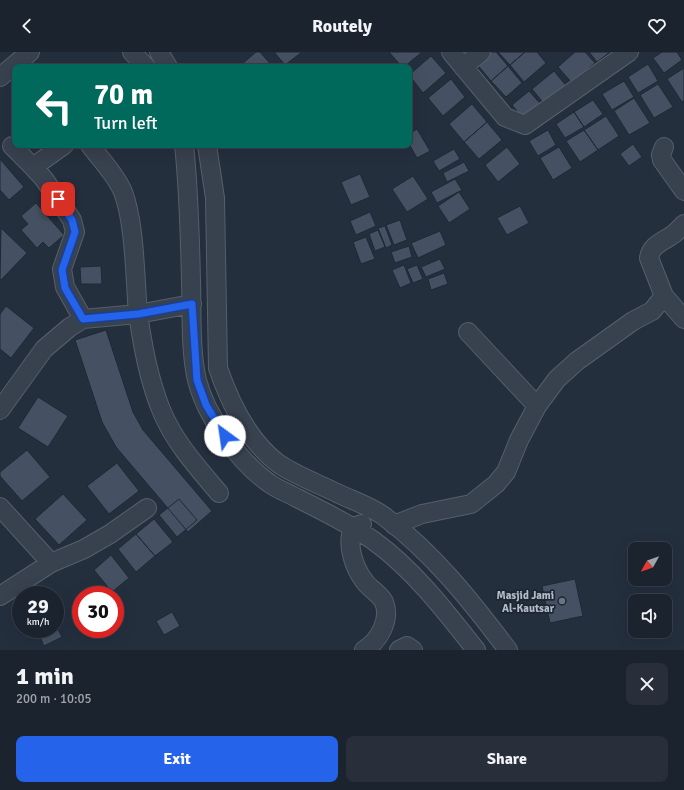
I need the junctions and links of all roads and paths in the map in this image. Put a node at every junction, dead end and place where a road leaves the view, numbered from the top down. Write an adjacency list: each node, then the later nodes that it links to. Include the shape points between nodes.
1 (30, 52): 7 (street)
2 (132, 52): 8 (street)
3 (159, 52): 9 (street)
4 (451, 52): 11 (street)
5 (481, 52): 11 (street)
6 (629, 52): 11 (street, via 525,125 505,117)
7 (16, 64)
8 (143, 64)
9 (166, 64)
10 (12, 67): 12 (street)
11 (463, 67)
12 (0, 77)
13 (664, 147): 20 (street, via 660,155 662,160)
14 (14, 148): 19 (street)
15 (60, 148): 19 (street)
16 (92, 148): 24 (street, via 123,192 131,226)
17 (184, 148): 23 (street, via 190,203)
18 (207, 148): 33 (street, via 215,198 218,368 226,390 258,443 280,464)
19 (33, 167): 25 (street, via 72,220 75,232 62,270 65,288)
20 (684, 191)
21 (684, 224): 22 (street, via 674,234 653,247 650,253 649,258)
22 (664, 296): 26 (street); 28 (street, via 652,311 632,321 557,379)
23 (192, 304): 24 (street); 34 (street, via 197,380 206,405 225,436 244,461 269,483)
24 (138, 314): 25 (street); 30 (street, via 143,351 162,412 188,456)
25 (83, 319): 29 (street, via 44,350)
26 (684, 319)
27 (468, 332): 28 (street)
28 (537, 406): 33 (street, via 506,472 496,484 471,504)
29 (0, 410)
30 (219, 493)
31 (0, 507): 35 (street)
32 (147, 508): 35 (street, via 84,549)
33 (389, 520): 34 (street); 41 (street, via 424,549 472,603)
34 (353, 527): 37 (street, via 350,546 353,561 365,582 384,603 385,616 380,633); 40 (street, via 404,566 454,621)
35 (51, 563): 36 (street)
36 (0, 596)
37 (364, 650)
38 (399, 650): 39 (street, via 407,646)
39 (413, 650)
40 (476, 650)
41 (508, 650)

